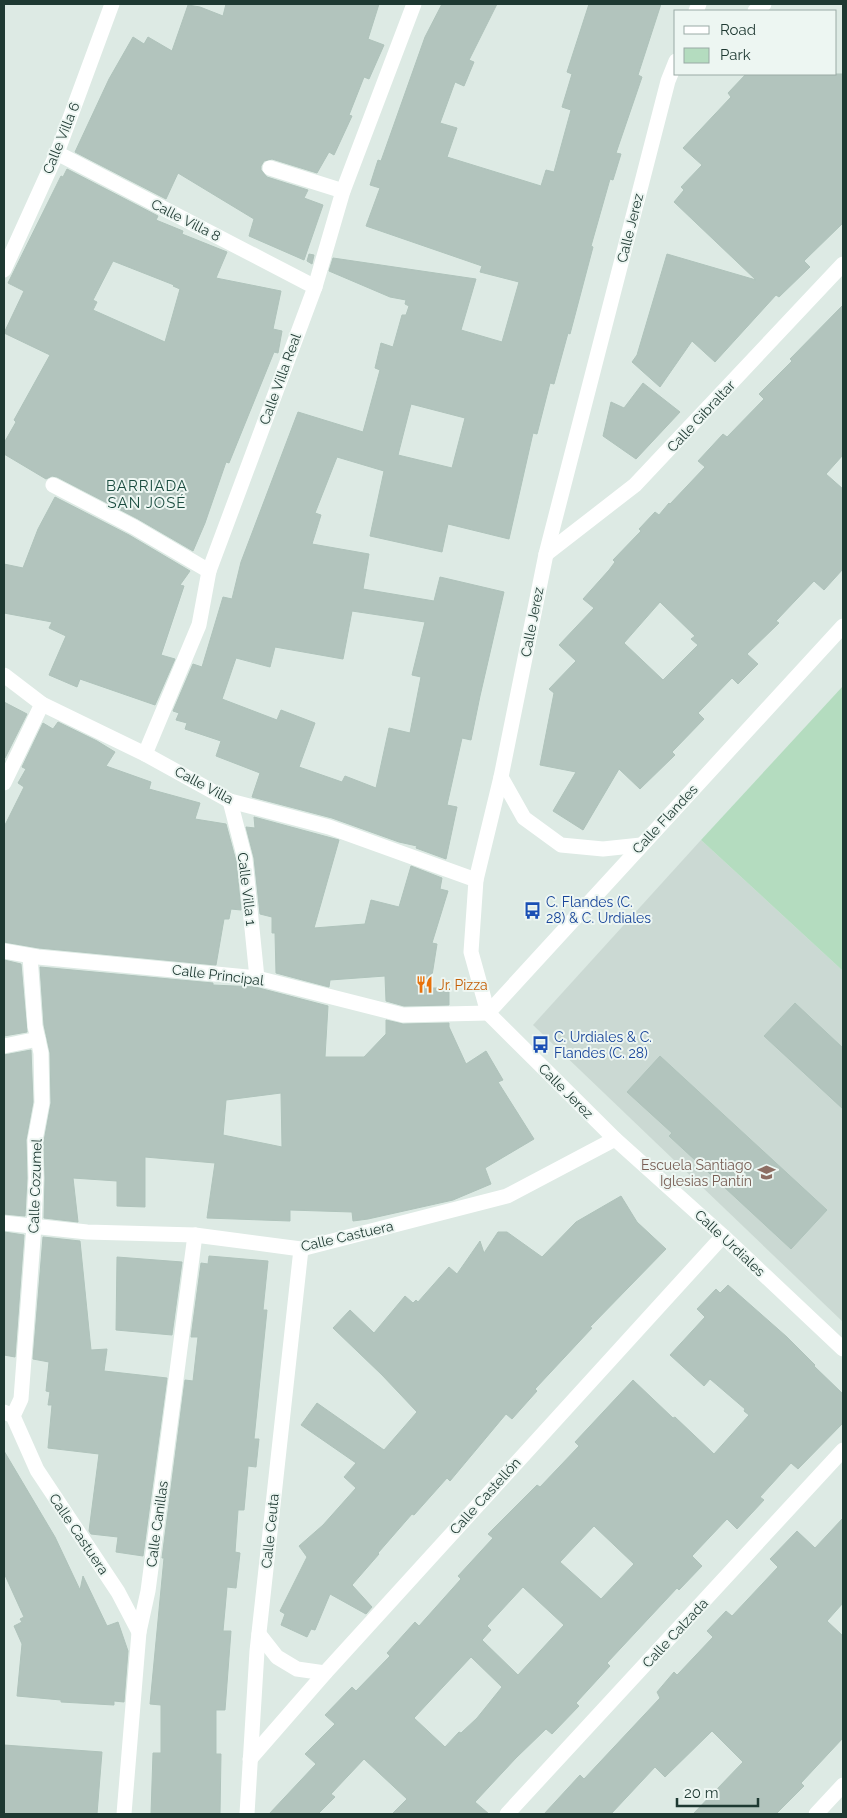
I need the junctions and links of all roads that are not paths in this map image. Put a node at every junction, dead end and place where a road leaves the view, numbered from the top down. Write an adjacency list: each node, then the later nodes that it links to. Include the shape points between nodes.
1 (112, 4): 4 (street, Calle Villa 6)
2 (414, 4): 6 (street, Calle Villa Real)
3 (672, 78): 11 (street, Calle Jerez)
4 (57, 153): 8 (street, Calle Villa 6); 9 (street, Calle Villa 8)
5 (270, 168): 6 (street)
6 (343, 191): 9 (street, Calle Villa Real)
7 (843, 264): 11 (street, Calle Gibraltar, via 636,485)
8 (4, 270)
9 (315, 287): 12 (street, Calle Villa Real)
10 (53, 485): 12 (street)
11 (546, 554): 17 (street, Calle Jerez)
12 (209, 571): 16 (street, Calle Villa Real, via 199,625)
13 (843, 626): 20 (street, Calle Flandes)
14 (4, 675): 15 (street, Calle Villa)
15 (42, 704): 16 (street, Calle Villa); 18 (street)
16 (145, 754): 19 (street, Calle Villa)
17 (501, 777): 20 (street, via 524,818 561,845 603,849); 21 (street, Calle Jerez)
18 (4, 783)
19 (230, 801): 21 (street, Calle Villa, via 329,827); 24 (street, Calle Villa 1, via 245,859)
20 (641, 845): 25 (street, Calle Flandes)
21 (476, 880): 25 (street, Calle Jerez, via 471,952)
22 (4, 951): 23 (street, Calle Principal)
23 (30, 956): 24 (street, Calle Principal); 26 (street, Calle Cozumel)
24 (257, 978): 25 (street, Calle Principal, via 403,1014)
25 (488, 1013): 28 (street, Calle Jerez)
26 (38, 1039): 27 (street); 30 (street, Calle Cozumel, via 42,1104 35,1140)
27 (4, 1046)
28 (615, 1139): 32 (street, Calle Urdiales); 33 (street, Calle Castuera, via 507,1196)
29 (4, 1223): 30 (street, Calle Castuera)
30 (34, 1226): 31 (street, Calle Castuera, via 87,1232); 35 (street, Calle Cozumel, via 22,1398)
31 (195, 1235): 33 (street, Calle Castuera); 37 (street, Calle Canillas, via 148,1591)
32 (723, 1236): 34 (street, Calle Urdiales); 39 (street, Calle Castellón)
33 (301, 1249): 38 (street, Calle Ceuta)
34 (843, 1350)
35 (8, 1414): 37 (street, Calle Castuera, via 37,1470 118,1592)
36 (843, 1450): 44 (street, Calle Calzada)
37 (139, 1632): 42 (street, Calle Canillas)
38 (259, 1634): 39 (street, via 283,1661 297,1669); 40 (street, Calle Ceuta)
39 (324, 1673): 40 (street, Calle Castellón)
40 (250, 1759): 43 (street, Calle Ceuta)
41 (843, 1785): 45 (street)
42 (124, 1814)
43 (247, 1814)
44 (507, 1814)
45 (816, 1814)

